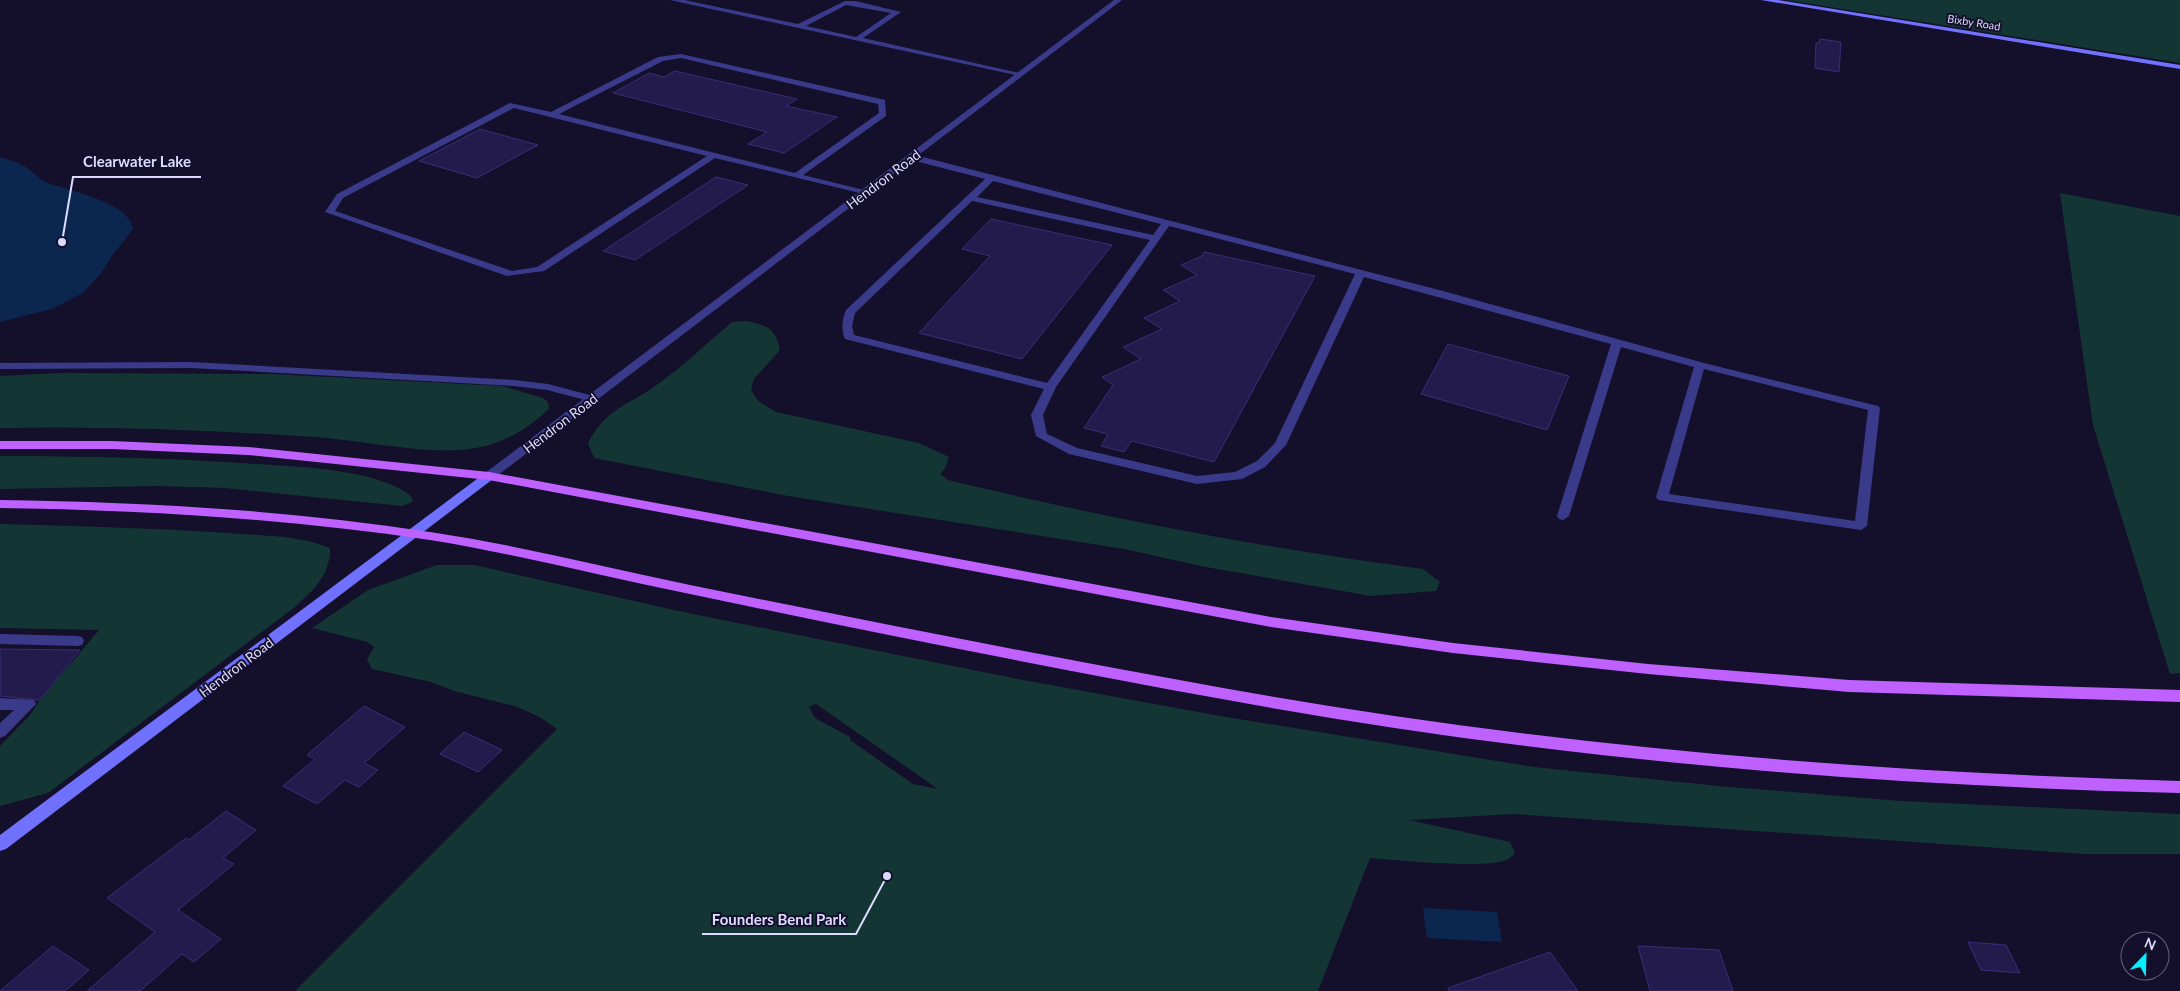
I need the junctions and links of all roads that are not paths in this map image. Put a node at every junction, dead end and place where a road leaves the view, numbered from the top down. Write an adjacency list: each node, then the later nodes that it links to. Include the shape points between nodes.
1 (674, 0): 4 (street)
2 (1118, 0): 7 (street, Hendron Road)
3 (1765, 0): 6 (street, Bixby Road)
4 (799, 27): 5 (street); 5 (street, via 845,3 897,12)
5 (857, 39): 7 (street)
6 (2180, 67)
7 (1020, 74): 10 (street, Hendron Road)
8 (551, 115): 9 (street); 9 (street, via 513,105 340,196 330,212 511,274 540,269); 11 (street, via 661,59 681,56 882,102 883,114)
9 (714, 155): 11 (street)
10 (911, 157): 12 (street); 13 (street, Hendron Road)
11 (796, 176): 13 (street)
12 (991, 178): 14 (street); 15 (street)
13 (865, 193): 22 (street, Hendron Road)
14 (970, 198): 16 (street); 21 (street, via 850,312 849,337)
15 (1167, 223): 16 (street); 17 (street)
16 (1156, 239): 21 (street)
17 (1361, 273): 18 (street); 21 (street, via 1280,445 1261,464 1238,476 1198,480 1073,451 1042,436 1037,415)
18 (1617, 342): 19 (street); 26 (street)
19 (1700, 365): 19 (street, via 1874,408 1860,526 1662,497)
20 (0, 366): 22 (street, via 191,365 514,383 548,387)
21 (1050, 387)
22 (593, 399): 24 (street, Hendron Road)
23 (0, 445): 24 (main road, via 112,445 248,451)
24 (489, 476): 27 (street, Hendron Road); 30 (main road, via 1271,622 1453,648 1849,686)
25 (0, 504): 27 (main road, via 119,506 207,512)
26 (1562, 516)
27 (414, 533): 33 (main road, via 1038,660 1417,725 1581,746 1856,772); 34 (street, Hendron Road)
28 (0, 639): 29 (street)
29 (77, 641)
30 (2180, 696)
31 (0, 704): 32 (street, via 29,704)
32 (0, 732)
33 (2180, 787)
34 (0, 844)

